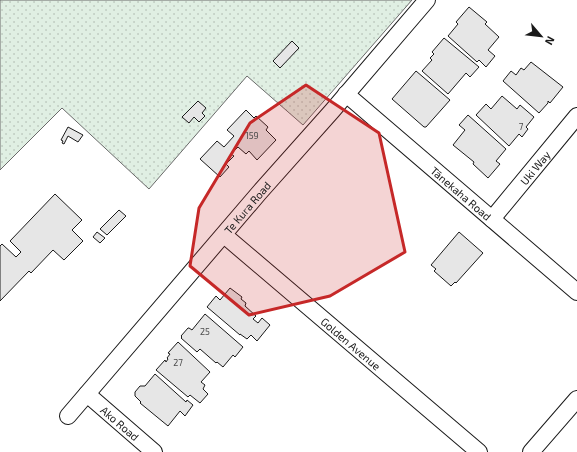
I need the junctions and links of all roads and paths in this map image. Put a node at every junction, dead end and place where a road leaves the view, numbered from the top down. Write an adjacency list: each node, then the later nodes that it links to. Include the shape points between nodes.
1 (427, 0): 2 (street, Te Kura Road)
2 (346, 94): 4 (street, Tānekaha Road); 5 (street, Te Kura Road)
3 (577, 116): 4 (street, Uki Way)
4 (492, 219): 6 (street, Tānekaha Road)
5 (224, 235): 7 (street, Te Kura Road); 11 (street, Golden Avenue)
6 (577, 292)
7 (87, 394): 9 (street, Te Kura Road); 10 (street, Ako Road)
8 (577, 400): 12 (street)
9 (68, 416)
10 (154, 452)
11 (479, 452)
12 (532, 452)

